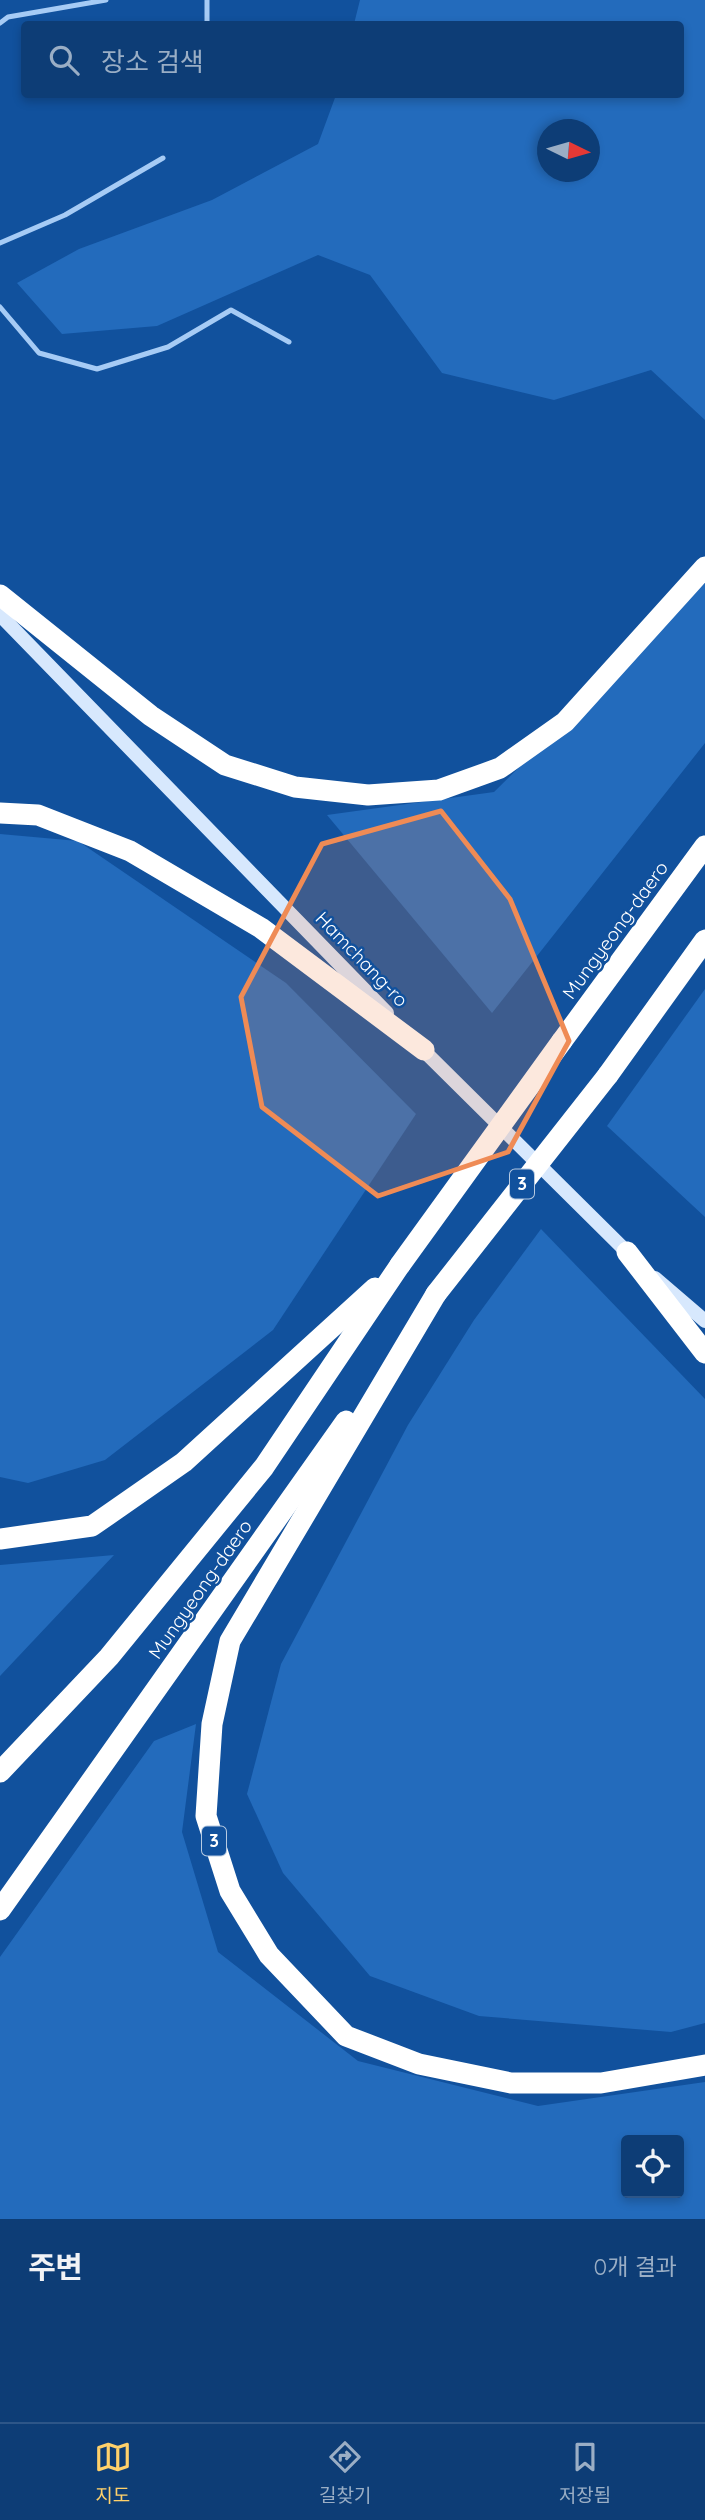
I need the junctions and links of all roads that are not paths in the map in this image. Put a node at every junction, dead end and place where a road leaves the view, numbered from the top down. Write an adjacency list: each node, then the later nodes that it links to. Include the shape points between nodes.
1 (106, 0): 4 (lane, via 8,17)
2 (207, 0): 3 (lane)
3 (207, 21)
4 (0, 23)
5 (163, 158): 6 (lane, via 65,215)
6 (0, 243)
7 (0, 307): 8 (lane, via 39,353 97,369 168,346 231,310)
8 (289, 342)
9 (705, 567): 10 (highway, via 565,722 500,768 439,790 368,795 295,787 225,765 151,716)
10 (0, 595)
11 (0, 615): 15 (main road, Hamchang-ro)
12 (0, 813): 15 (highway, via 38,815 130,851 261,928)
13 (705, 846): 17 (highway, Mungyeong-daero, bridge)
14 (705, 940): 18 (highway, 3, bridge, via 608,1074)
15 (424, 1051): 16 (main road, Hamchang-ro)
16 (627, 1252): 19 (main road, Hamchang-ro); 20 (highway)
17 (400, 1265): 21 (highway, via 184,1462 92,1526); 22 (highway, Mungyeong-daero, via 264,1468 109,1657)
18 (436, 1294): 23 (highway, Mungyeong-daero / 3); 24 (highway, 3, via 230,1641 212,1724 206,1816 230,1891 269,1955 346,2036 419,2064 511,2083 601,2083)
19 (705, 1321)
20 (705, 1353)
21 (0, 1539)
22 (0, 1772)
23 (0, 1910)
24 (705, 2065)

